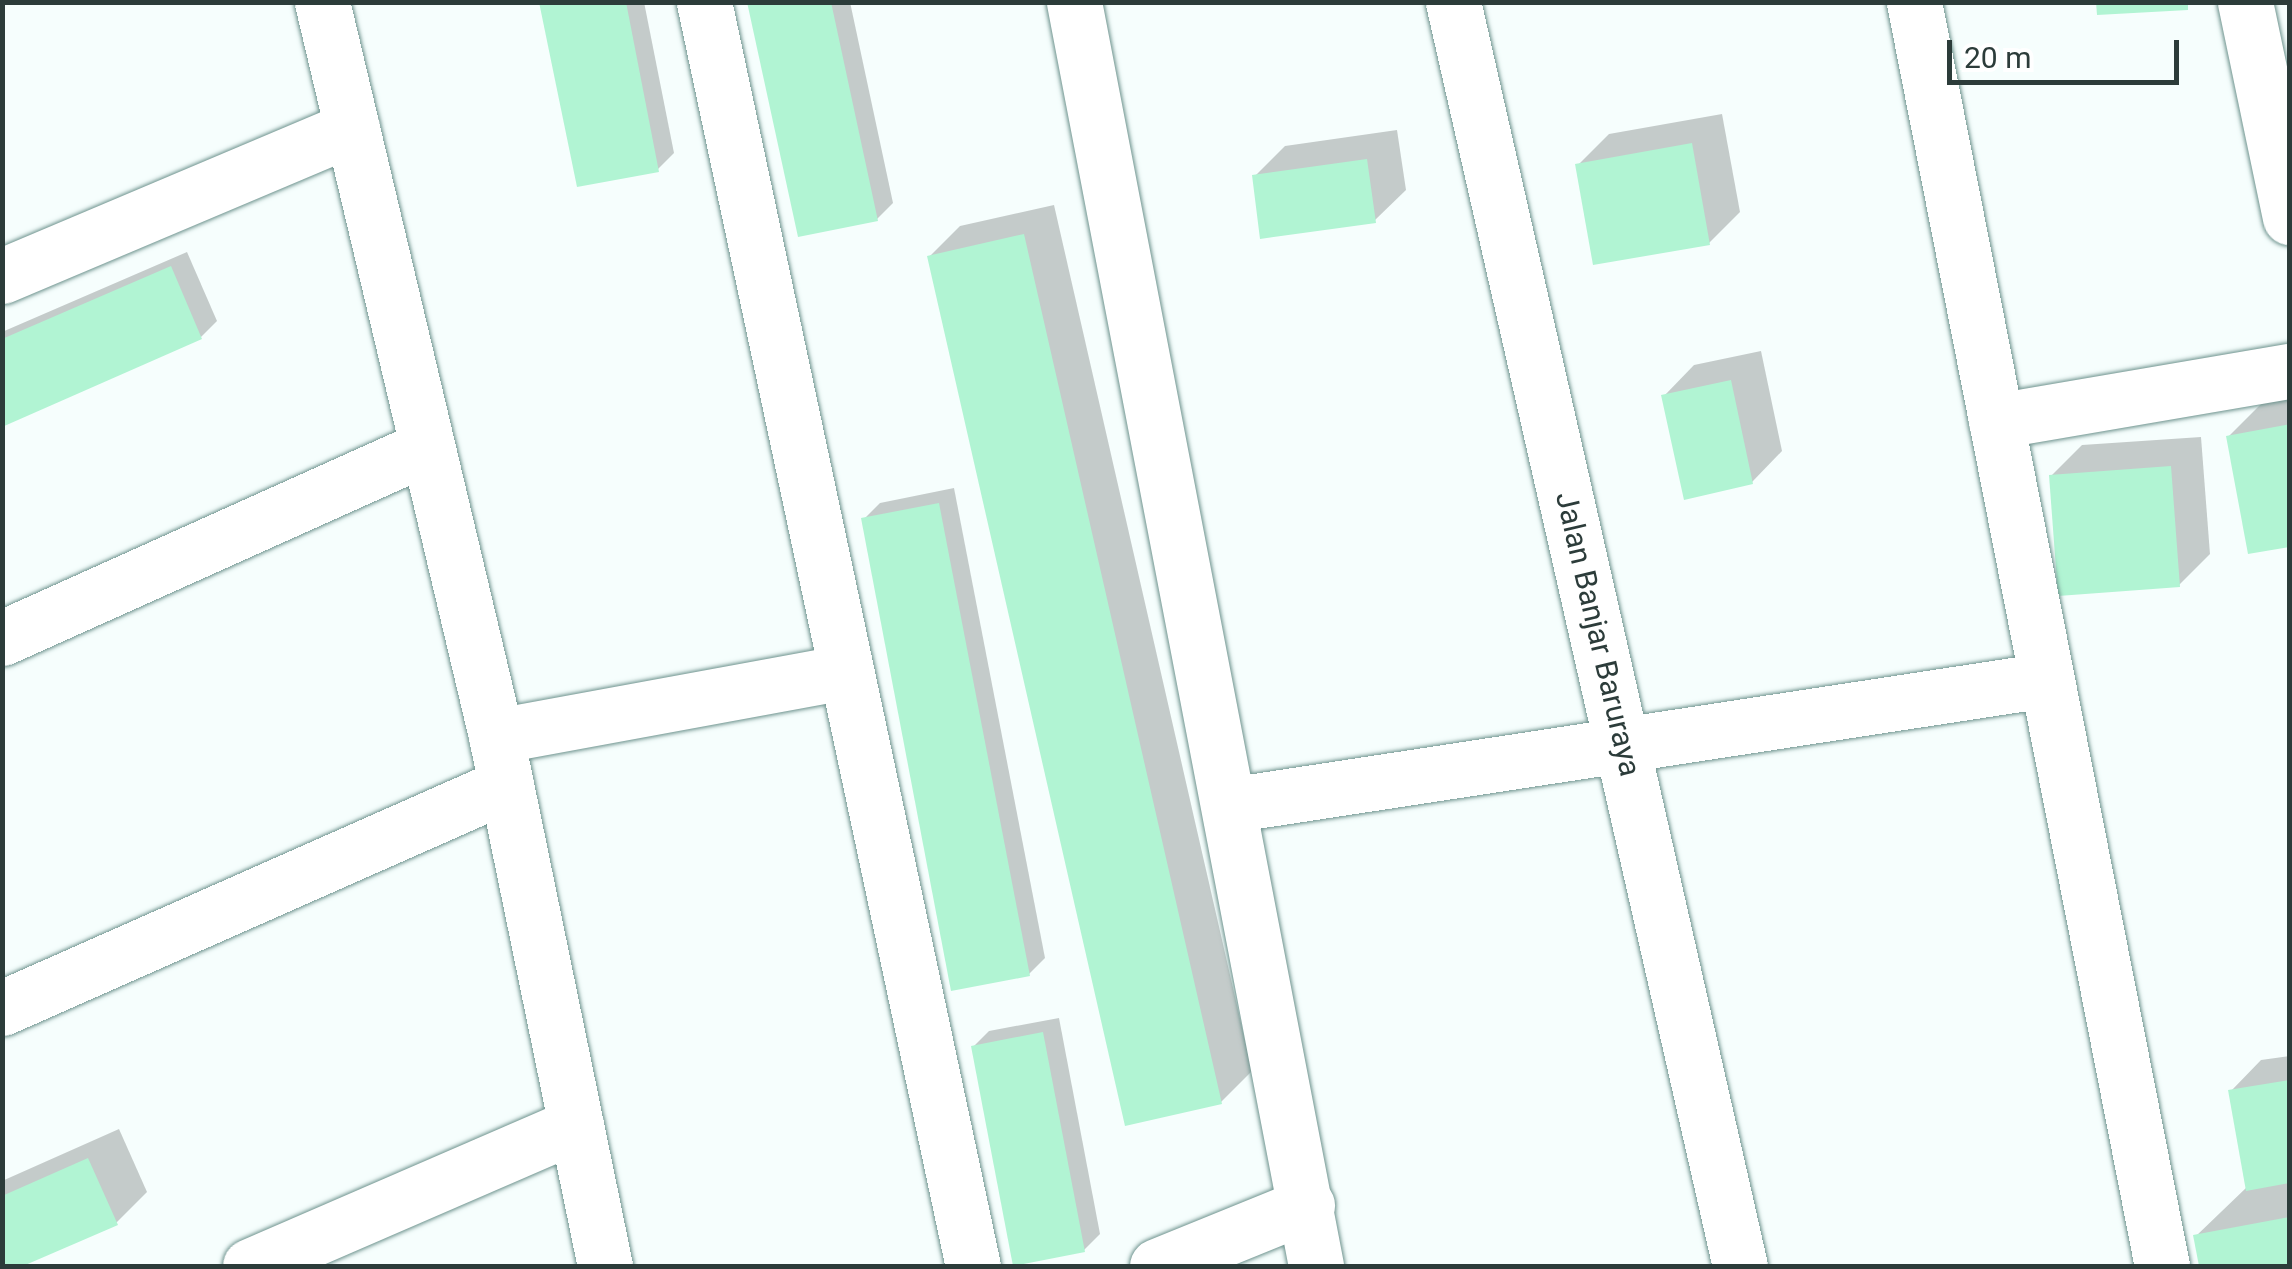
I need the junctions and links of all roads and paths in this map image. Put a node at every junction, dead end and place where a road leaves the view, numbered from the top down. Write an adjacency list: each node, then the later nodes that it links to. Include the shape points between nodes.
1 (322, 2): 7 (street)
2 (704, 2): 14 (street)
3 (1074, 2): 18 (street)
4 (1453, 2): 16 (street, Jalan Banjar Baruraya)
5 (1914, 2): 11 (street)
6 (2245, 2): 8 (street)
7 (352, 128): 9 (street); 12 (street)
8 (2290, 217)
9 (2, 276)
10 (2290, 371): 11 (street)
11 (1996, 421): 15 (street)
12 (428, 447): 13 (street); 17 (street)
13 (2, 638)
14 (846, 672): 17 (street); 24 (street)
15 (2046, 680): 16 (street); 28 (street)
16 (1624, 745): 18 (street); 27 (street, Jalan Banjar Baruraya)
17 (501, 761): 19 (street); 20 (street)
18 (1229, 805): 21 (street)
19 (2, 1008)
20 (576, 1125): 22 (street); 23 (street)
21 (1307, 1205): 25 (street); 26 (street)
22 (250, 1266)
23 (605, 1266)
24 (973, 1266)
25 (1157, 1266)
26 (1316, 1266)
27 (1740, 1266)
28 (2162, 1266)

